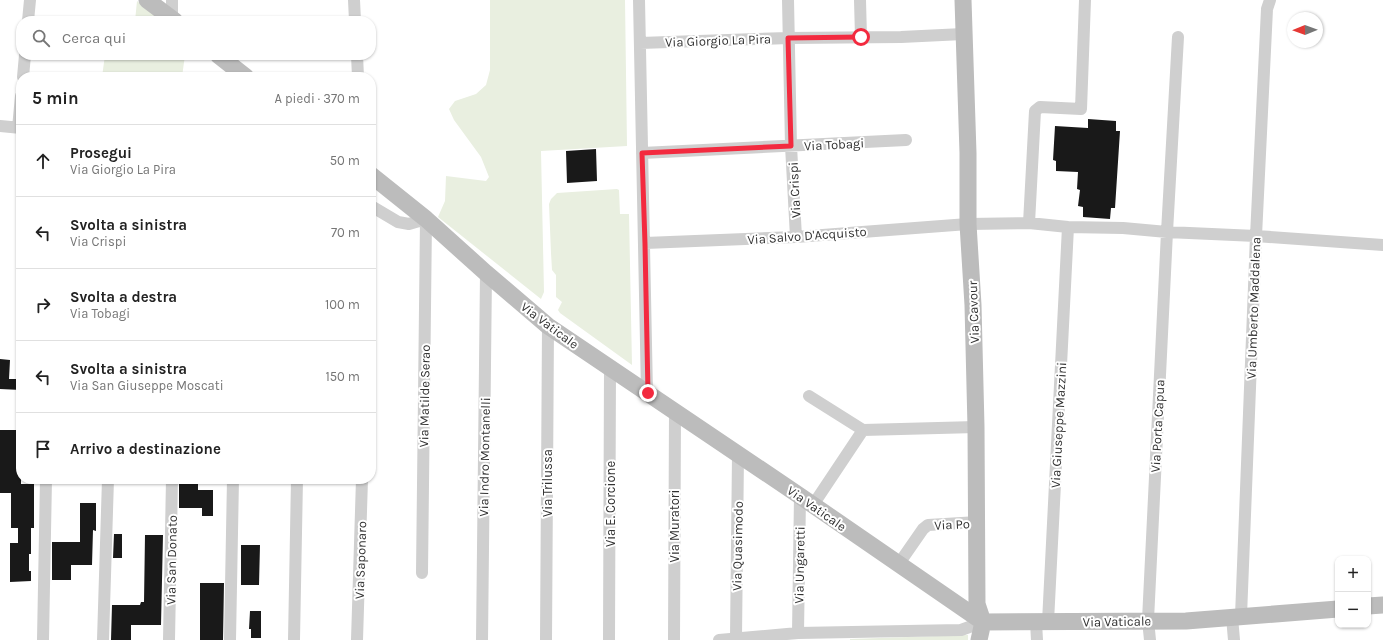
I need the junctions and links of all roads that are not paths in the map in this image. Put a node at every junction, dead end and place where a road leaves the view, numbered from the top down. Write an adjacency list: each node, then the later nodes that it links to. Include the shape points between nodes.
1 (30, 0): 11 (street)
2 (146, 0): 12 (street)
3 (172, 0): 13 (street)
4 (354, 0): 14 (street)
5 (639, 0): 19 (street)
6 (788, 0): 17 (street, Via Crispi)
7 (860, 0): 16 (street)
8 (963, 0): 15 (street, Via Cavour)
9 (1085, 0): 34 (street, via 1081,109 1040,107 1035,111)
10 (1270, 0): 38 (street, Via Umberto Maddalena)
11 (28, 16)
12 (168, 16)
13 (174, 16)
14 (355, 16)
15 (963, 34): 16 (street, Via Giorgio La Pira); 35 (street, Via Cavour)
16 (861, 37): 17 (street, Via Giorgio La Pira)
17 (788, 38): 19 (street, Via Giorgio La Pira); 29 (street, Via Crispi)
18 (1178, 38): 37 (street, Via Porta Capua)
19 (640, 42): 30 (street)
20 (25, 60): 23 (street)
21 (224, 60): 24 (street)
22 (357, 60): 25 (street)
23 (23, 72)
24 (240, 72)
25 (358, 72)
26 (0, 126): 27 (street)
27 (16, 128)
28 (906, 140): 29 (street, Via Tobagi)
29 (791, 146): 30 (street, Via Tobagi); 39 (street, Via Crispi)
30 (642, 153): 40 (street)
31 (376, 179): 33 (street, Via Vaticale)
32 (376, 209): 33 (street, via 398,222 409,224)
33 (426, 219): 42 (street, Via Vaticale); 60 (street, Via Matilde Serao)
34 (1029, 223): 35 (street, Via Salvo D'Acquisto); 36 (street, Via Salvo D'Acquisto)
35 (968, 224): 39 (street, Via Salvo D'Acquisto); 48 (street, Via Cavour)
36 (1068, 227): 37 (street, Via Salvo D'Acquisto); 67 (street, Via Giuseppe Mazzini)
37 (1167, 232): 38 (street, Via Salvo D'Acquisto); 65 (street, Via Porta Capua)
38 (1256, 236): 41 (street, Via Salvo D'Acquisto); 64 (street, Via Umberto Maddalena)
39 (796, 237): 40 (street, Via Salvo D'Acquisto)
40 (645, 244): 45 (street)
41 (1383, 245)
42 (486, 273): 43 (street, Via Vaticale); 77 (street, Via Indro Montanelli)
43 (548, 326): 44 (street, Via Vaticale); 78 (street, Via Trilussa)
44 (610, 368): 45 (street, Via Vaticale); 79 (street, Via E. Corcione)
45 (648, 393): 47 (street, Via Vaticale)
46 (809, 396): 49 (street)
47 (675, 412): 50 (street, Via Vaticale); 80 (street, Via Muratori)
48 (976, 427): 49 (street); 58 (street, Via Cavour)
49 (863, 430): 57 (street)
50 (738, 454): 57 (street, Via Vaticale); 70 (street, Via Quasimodo)
51 (46, 484): 71 (street)
52 (108, 484): 72 (street)
53 (172, 484): 73 (street, Via San Donato)
54 (233, 484): 74 (street)
55 (297, 484): 75 (street)
56 (362, 484): 76 (street, Via Saponaro)
57 (806, 501): 59 (street, Via Vaticale); 68 (street, Via Ungaretti)
58 (978, 522): 59 (street, Via Po, via 928,525); 66 (street, Via Cavour, via 977,604)
59 (898, 565): 66 (street, Via Vaticale)
60 (422, 573)
61 (1383, 605): 62 (street)
62 (1371, 606)
63 (1335, 609): 64 (street, Via Vaticale)
64 (1236, 616): 65 (street, Via Vaticale, via 1186,621); 85 (street, Via Umberto Maddalena)
65 (1148, 620): 67 (street, Via Vaticale); 84 (street, Via Porta Capua)
66 (983, 622): 67 (street, Via Vaticale); 69 (street, via 961,630); 82 (street)
67 (1042, 622): 83 (street, Via Giuseppe Mazzini)
68 (798, 633): 69 (street); 70 (street)
69 (814, 636)
70 (738, 639): 81 (street)
71 (43, 640)
72 (103, 640)
73 (169, 640)
74 (230, 640)
75 (294, 640)
76 (357, 640)
77 (482, 640)
78 (546, 640)
79 (609, 640)
80 (674, 640)
81 (719, 640)
82 (979, 640)
83 (1037, 640)
84 (1150, 640)
85 (1234, 640)

